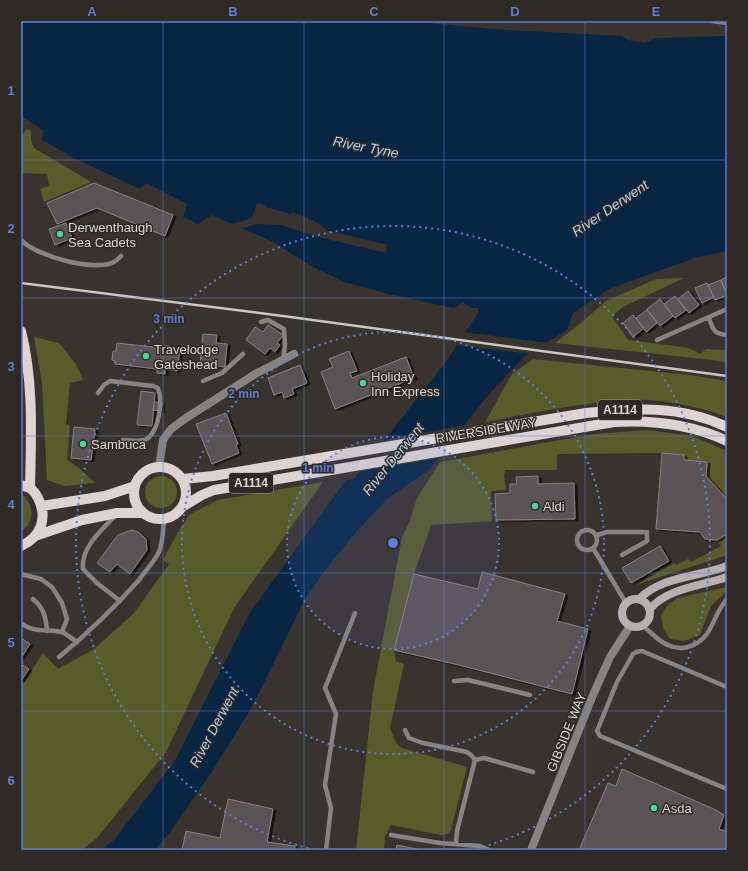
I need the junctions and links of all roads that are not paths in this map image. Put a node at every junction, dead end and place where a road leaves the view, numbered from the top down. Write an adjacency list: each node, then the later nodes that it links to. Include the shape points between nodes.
1 (712, 21): 2 (lane)
2 (727, 22)
3 (21, 240): 4 (lane, via 36,251 76,263 101,265 115,262)
4 (121, 256)
5 (727, 309): 6 (lane)
6 (709, 318): 9 (lane, via 713,330); 10 (lane)
7 (261, 322): 13 (lane, via 268,320 284,329)
8 (21, 331): 21 (main road, via 31,401)
9 (727, 336)
10 (657, 340)
11 (243, 354): 14 (lane, via 222,373)
12 (294, 354): 13 (street)
13 (283, 360): 19 (street, via 257,373 171,429 164,440)
14 (203, 381)
15 (98, 393): 17 (lane, via 110,381 158,388 161,396 157,427 144,440)
16 (727, 427): 20 (main road, RIVERSIDE WAY / A1114, via 692,415 657,409 586,413)
17 (123, 440)
18 (727, 441): 24 (main road, RIVERSIDE WAY / A1114, via 687,427 644,421 614,422 214,490)
19 (159, 467): 20 (main road, via 173,470); 22 (main road, via 146,470)
20 (183, 479): 24 (main road, via 186,498)
21 (25, 486): 23 (main road, via 35,493)
22 (135, 486): 23 (main road, via 105,496); 26 (main road, via 134,495)
23 (42, 506): 29 (main road, via 43,518)
24 (182, 507): 27 (main road, A1114)
25 (117, 513): 26 (main road); 29 (main road, via 82,520); 39 (lane, via 98,533 85,551 82,560 83,569)
26 (142, 513): 27 (main road)
27 (164, 519): 39 (lane, via 158,552 148,569)
28 (597, 535): 31 (lane); 31 (lane, via 586,529 578,536 577,542 581,548); 32 (lane, via 607,532 647,532 647,541)
29 (36, 536): 30 (main road)
30 (21, 546)
31 (593, 548): 40 (lane)
32 (622, 555)
33 (727, 566): 37 (street, via 675,579)
34 (21, 574): 47 (lane, via 41,578 52,587 62,603 67,619)
35 (727, 577): 41 (street, via 672,593 655,602)
36 (33, 599): 46 (lane, via 44,613)
37 (639, 599): 40 (street, via 632,599); 41 (street, via 646,602)
38 (727, 599): 45 (lane, via 700,642 685,648 666,645)
39 (120, 601): 48 (lane)
40 (626, 603): 44 (street, via 622,615 623,620)
41 (650, 609): 45 (street, via 649,620)
42 (355, 613): 59 (lane, via 325,688 336,714 325,785 331,808)
43 (21, 623): 46 (lane)
44 (630, 626): 45 (street); 61 (street, GIBSIDE WAY, via 610,657 593,695)
45 (643, 626)
46 (47, 632): 47 (lane)
47 (62, 632): 48 (lane)
48 (77, 642): 49 (lane)
49 (59, 657)
50 (454, 681): 52 (lane, via 468,680)
51 (727, 687): 56 (lane, via 642,651 636,652 617,682 597,731 600,736)
52 (530, 695)
53 (405, 730): 54 (lane, via 409,738 467,752)
54 (475, 760): 55 (lane, via 484,758); 58 (lane)
55 (533, 772)
56 (727, 789)
57 (391, 835): 58 (lane)
58 (456, 844): 60 (lane, via 480,846)
59 (326, 850)
60 (489, 850)
61 (531, 850)

